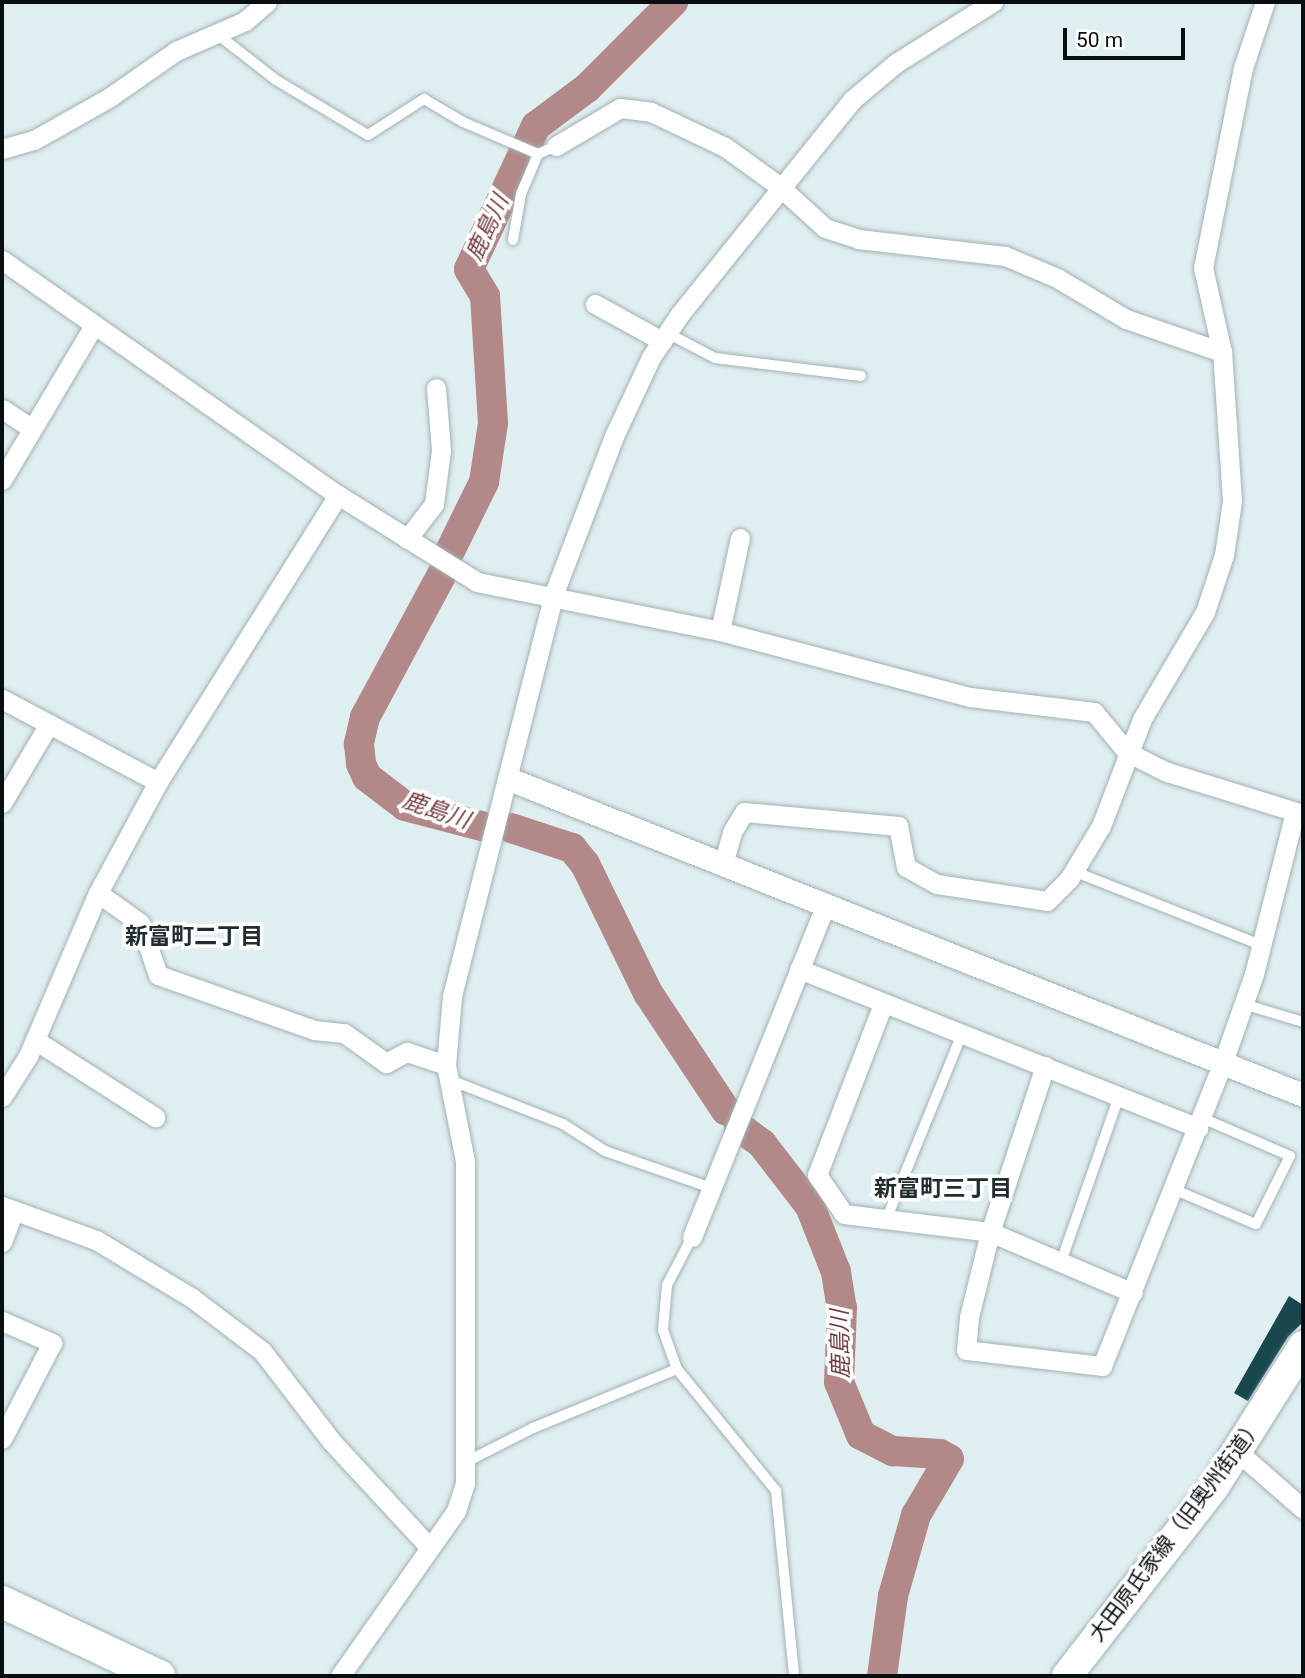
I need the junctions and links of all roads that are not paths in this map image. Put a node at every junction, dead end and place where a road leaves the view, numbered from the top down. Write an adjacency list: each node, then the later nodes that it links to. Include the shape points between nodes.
1 (267, 2): 4 (street, via 246,21)
2 (993, 2): 8 (street, via 896,63 852,100)
3 (1265, 2): 14 (street, via 1243,68 1203,268)
4 (217, 33): 6 (street, via 176,51 110,97 34,140); 7 (lane, via 275,80 368,135 424,99 463,122)
5 (556, 146): 7 (lane); 8 (street, via 620,108 651,112 725,147)
6 (2, 149)
7 (538, 154): 9 (lane, via 521,194)
8 (779, 186): 13 (street); 14 (street, via 825,228 858,239 1005,256 1057,278 1126,319)
9 (513, 240)
10 (2, 260): 12 (street)
11 (595, 304): 13 (street)
12 (94, 325): 18 (street); 20 (street)
13 (665, 337): 15 (lane, via 715,358); 23 (street, via 615,434)
14 (1222, 352): 27 (street, via 1232,501 1224,555 1205,612)
15 (862, 376)
16 (436, 388): 22 (street, via 441,450 434,504)
17 (2, 409): 18 (street)
18 (31, 428): 19 (street)
19 (2, 480)
20 (338, 495): 22 (street); 29 (street)
21 (740, 538): 24 (street)
22 (407, 539): 23 (street, via 477,582)
23 (553, 596): 24 (street); 28 (street)
24 (720, 631): 27 (street, via 970,697 1094,712)
25 (2, 699): 26 (street)
26 (49, 724): 29 (street); 30 (street)
27 (1127, 752): 31 (street, via 1167,772); 33 (street, via 1101,826)
28 (509, 779): 32 (street); 45 (street, via 452,996)
29 (158, 782): 34 (street)
30 (2, 803)
31 (1299, 813): 36 (street)
32 (723, 864): 33 (street, via 732,832 744,812 898,826 906,867 937,884 1047,901); 35 (street)
33 (1073, 871): 36 (lane)
34 (99, 893): 42 (street); 45 (street, via 140,923 158,975 314,1030 344,1033 386,1063 407,1052)
35 (825, 906): 37 (street); 43 (street)
36 (1261, 945): 39 (street)
37 (799, 969): 38 (street); 51 (street)
38 (883, 1004): 41 (street); 54 (street, via 817,1175 844,1214)
39 (1243, 1004): 40 (lane); 43 (street)
40 (1303, 1022)
41 (962, 1034): 44 (street); 54 (lane)
42 (35, 1040): 48 (street); 49 (street)
43 (1222, 1065): 46 (street); 50 (street)
44 (1045, 1066): 47 (street); 55 (street)
45 (448, 1072): 51 (lane, via 563,1124 604,1152); 65 (street, via 465,1161)
46 (1303, 1095)
47 (1119, 1096): 50 (street); 58 (lane)
48 (2, 1097)
49 (155, 1117)
50 (1200, 1123): 52 (street); 52 (lane, via 1290,1156 1256,1224)
51 (711, 1188): 56 (street)
52 (1172, 1189): 59 (street)
53 (8, 1209): 57 (street); 67 (street, via 96,1240 192,1298 262,1351 332,1442)
54 (886, 1221): 55 (street)
55 (990, 1233): 58 (street); 59 (street, via 969,1317 966,1350 1102,1366)
56 (692, 1237): 62 (lane, via 667,1284 663,1330)
57 (2, 1242)
58 (1061, 1262): 59 (street)
59 (1133, 1293)
60 (2, 1321): 63 (street, via 52,1343)
61 (1303, 1346): 64 (main road, 大田原氏家線（旧奥州街道）)
62 (677, 1369): 65 (lane, via 533,1428); 71 (lane, via 776,1491)
63 (2, 1439)
64 (1238, 1452): 66 (street); 72 (main road, 大田原氏家線（旧奥州街道）)
65 (466, 1462): 67 (street, via 456,1511)
66 (1303, 1509)
67 (430, 1548): 70 (street)
68 (2, 1602): 69 (highway)
69 (159, 1676)
70 (340, 1676)
71 (794, 1676)
72 (1067, 1676)

